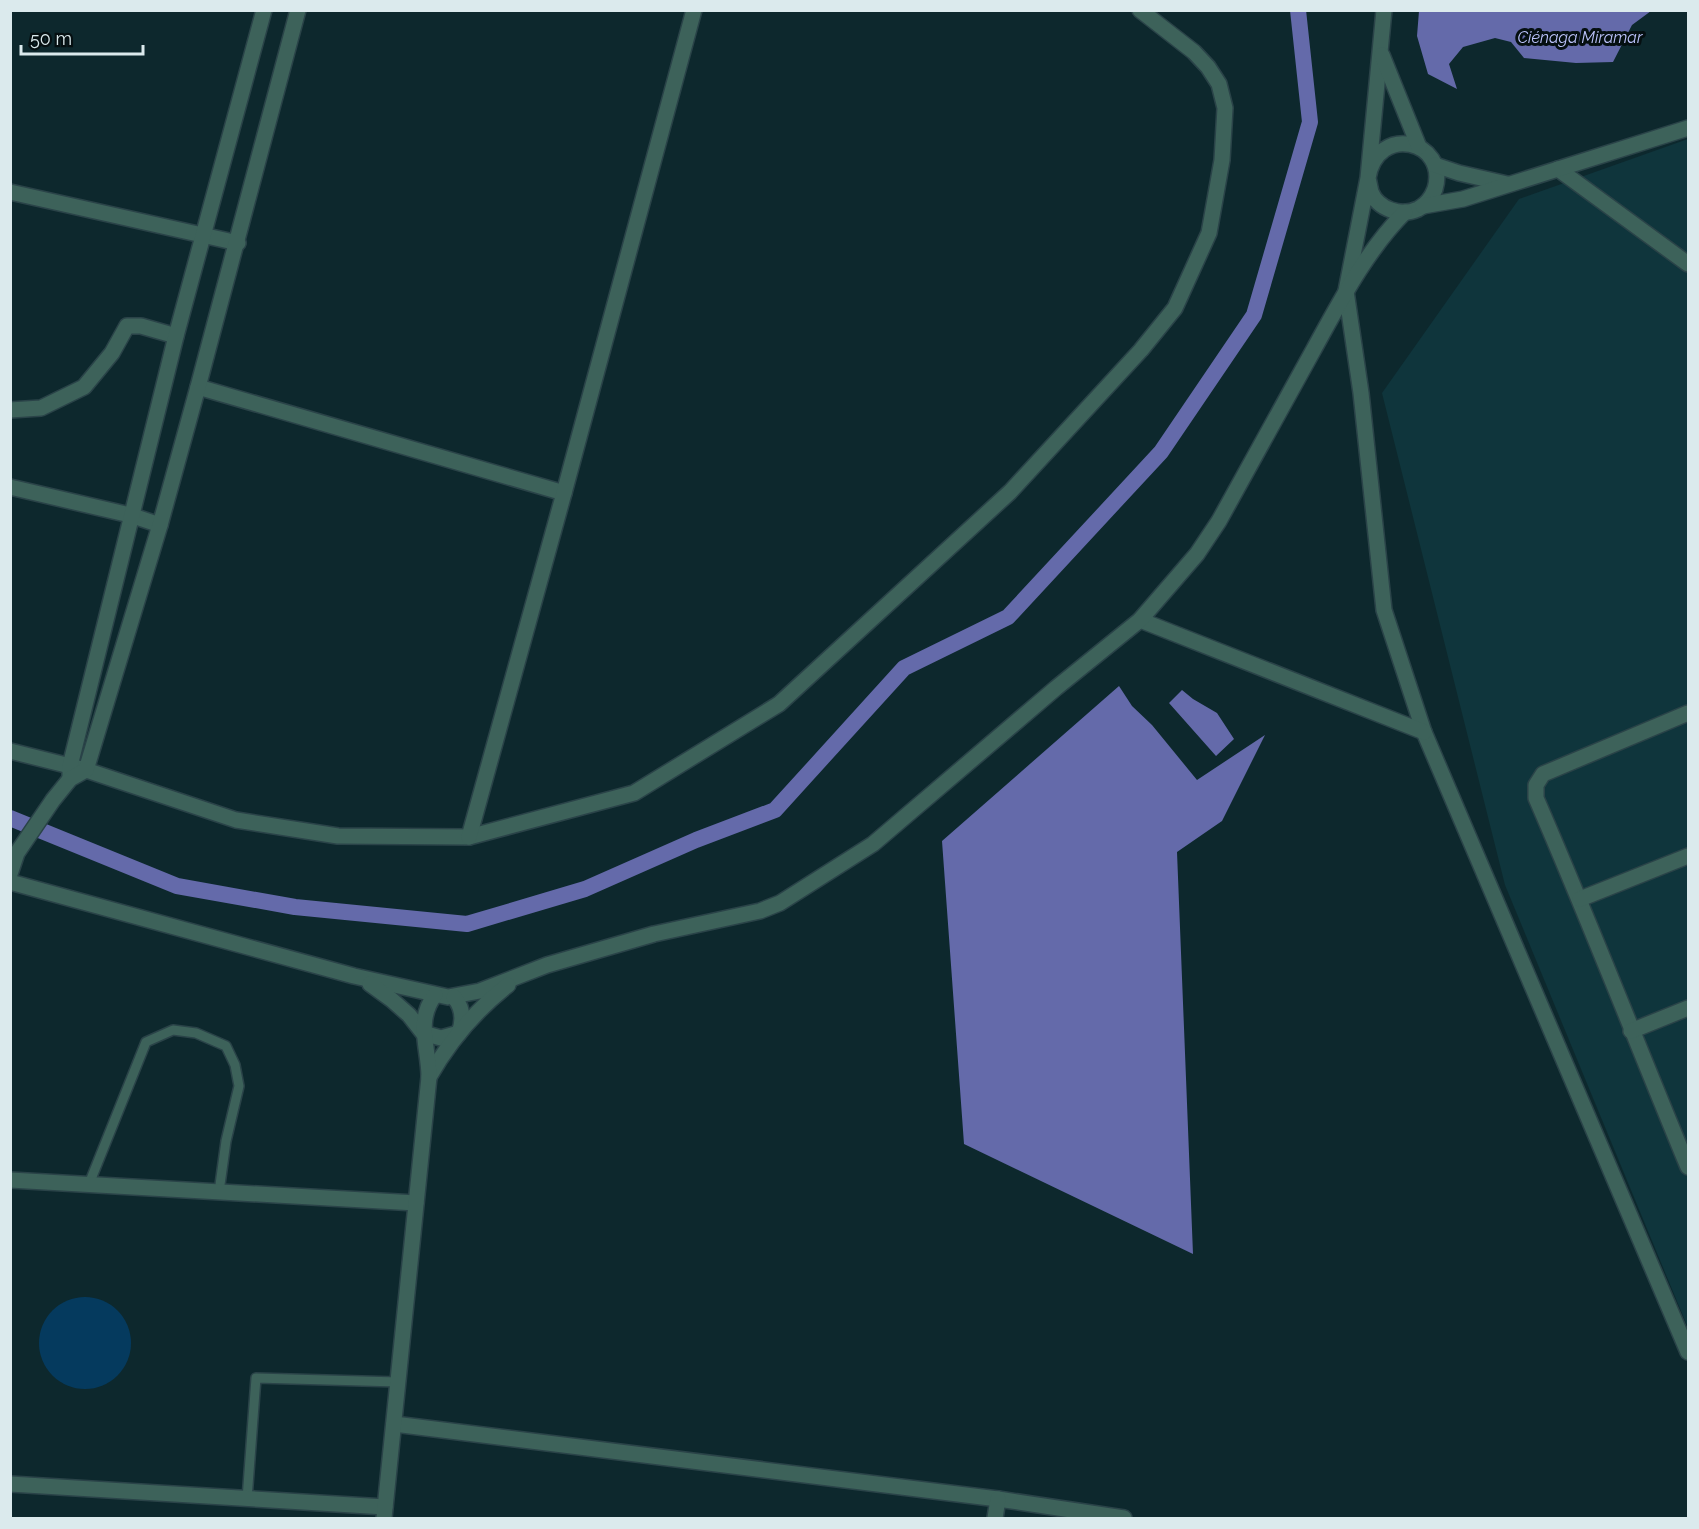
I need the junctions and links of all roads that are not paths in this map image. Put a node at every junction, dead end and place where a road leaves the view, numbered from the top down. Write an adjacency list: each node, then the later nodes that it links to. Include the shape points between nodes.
1 (264, 10): 16 (street)
2 (298, 10): 17 (street)
3 (694, 10): 24 (street)
4 (1140, 10): 33 (street, via 1208,67 1219,84 1225,108 1222,160 1209,233 1175,308 1142,350 1010,492 779,704 634,793)
5 (1384, 10): 6 (street)
6 (1381, 52): 8 (street); 11 (street)
7 (1689, 128): 10 (street)
8 (1419, 147): 9 (street); 11 (street, via 1407,143 1385,148 1370,166)
9 (1435, 165): 12 (street); 14 (street, via 1433,195)
10 (1558, 169): 12 (street); 18 (street)
11 (1368, 178): 15 (street, via 1379,203); 19 (street)
12 (1510, 184): 14 (street, via 1463,199)
13 (10, 192): 16 (street)
14 (1423, 206): 15 (street)
15 (1404, 212): 19 (street)
16 (203, 234): 17 (street); 20 (street)
17 (238, 243): 21 (street)
18 (1689, 264)
19 (1346, 291): 27 (street, via 1219,521 1197,554); 29 (street, via 1384,610)
20 (176, 336): 22 (street, via 127,326 112,353 84,387 41,408); 25 (street)
21 (198, 387): 24 (street); 26 (street)
22 (10, 410)
23 (10, 487): 25 (street)
24 (564, 493): 33 (street)
25 (130, 515): 26 (street); 32 (street)
26 (160, 525): 31 (street)
27 (1140, 620): 29 (street); 39 (street, via 873,844 780,903 654,934)
28 (1689, 713): 37 (street, via 1543,774 1536,785 1536,798)
29 (1424, 732): 52 (street)
30 (10, 751): 32 (street)
31 (86, 770): 32 (street); 33 (street, via 236,820 338,836)
32 (70, 772): 35 (street, via 17,853)
33 (469, 837)
34 (1689, 856): 37 (street)
35 (10, 874)
36 (10, 882): 38 (street)
37 (1580, 899): 43 (street)
38 (354, 976): 40 (street); 44 (street, via 392,1000)
39 (520, 976): 41 (street); 45 (street)
40 (435, 996): 41 (street); 44 (street, via 424,1017)
41 (454, 997): 45 (street, via 462,1018)
42 (1689, 1008): 43 (street)
43 (1631, 1031): 47 (street)
44 (423, 1033): 45 (street, via 441,1038); 46 (street)
45 (459, 1033): 46 (street)
46 (429, 1077): 51 (street)
47 (1689, 1167)
48 (10, 1179): 49 (street)
49 (89, 1184): 50 (street); 50 (lane, via 146,1042 173,1030 196,1033 226,1047 235,1065 238,1086)
50 (219, 1192): 51 (street)
51 (416, 1203): 53 (street)
52 (1689, 1352)
53 (398, 1382): 54 (street); 56 (lane, via 256,1378)
54 (394, 1424): 57 (street); 58 (street)
55 (10, 1484): 56 (street)
56 (247, 1498): 58 (street)
57 (998, 1499): 59 (street); 60 (street)
58 (384, 1513)
59 (995, 1518)
60 (1124, 1518)

